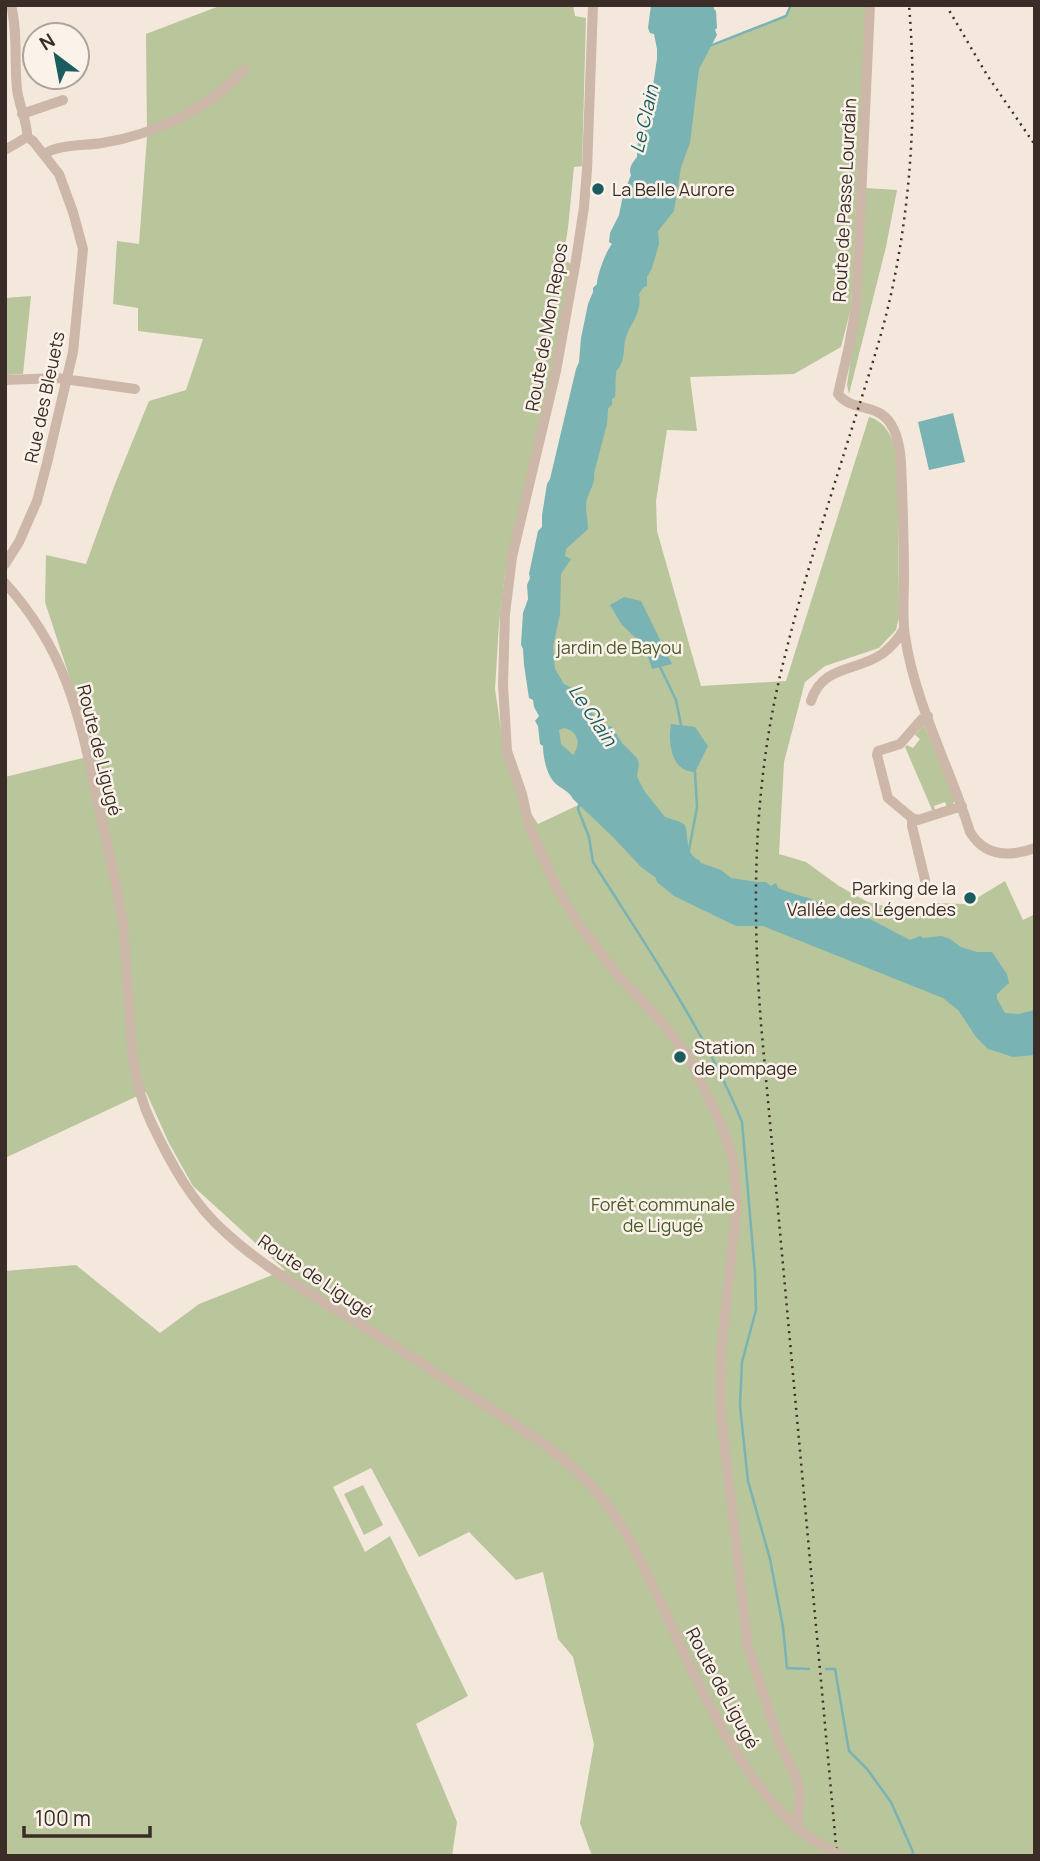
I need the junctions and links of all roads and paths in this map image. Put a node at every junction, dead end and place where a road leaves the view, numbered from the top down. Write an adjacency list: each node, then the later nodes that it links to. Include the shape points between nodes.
1 (11, 5): 6 (street)
2 (593, 5): 22 (street, Route de Mon Repos, via 584,206 556,371 512,557 505,614 502,651 508,751 529,825 555,887 598,951 689,1057 733,1158 737,1205 723,1324 720,1407 748,1647)
3 (870, 5): 15 (street, Route de Passe Lourdain, via 856,306 838,394 887,417 899,443)
4 (244, 70): 9 (street, via 209,100 153,129)
5 (63, 100): 6 (street)
6 (22, 114): 7 (street)
7 (27, 137): 8 (street); 9 (street, Rue des Bleuets)
8 (5, 150)
9 (44, 154): 10 (street, Rue des Bleuets, via 65,188 83,249)
10 (66, 379): 11 (street); 12 (street); 13 (street, Rue des Bleuets, via 37,502)
11 (5, 380)
12 (135, 389)
13 (5, 564)
14 (5, 583): 23 (street, Route de Ligugé, via 45,635 76,708 122,915 132,1050 141,1097 168,1157 224,1231 276,1272 522,1429 562,1456 589,1483 631,1540 732,1745)
15 (905, 628): 16 (street, via 881,655 825,678); 17 (street, via 911,666)
16 (811, 701)
17 (928, 716): 18 (street); 19 (street, via 900,744 877,755 888,798)
18 (962, 806): 19 (street); 20 (street, via 970,832 985,849 1022,853)
19 (912, 818): 21 (street)
20 (1035, 848)
21 (925, 880)
22 (800, 1792): 23 (street, via 794,1806); 24 (street)
23 (781, 1812): 24 (street, Route de Ligugé)
24 (797, 1829): 25 (street, Route de Ligugé, bridge)
25 (841, 1856)

